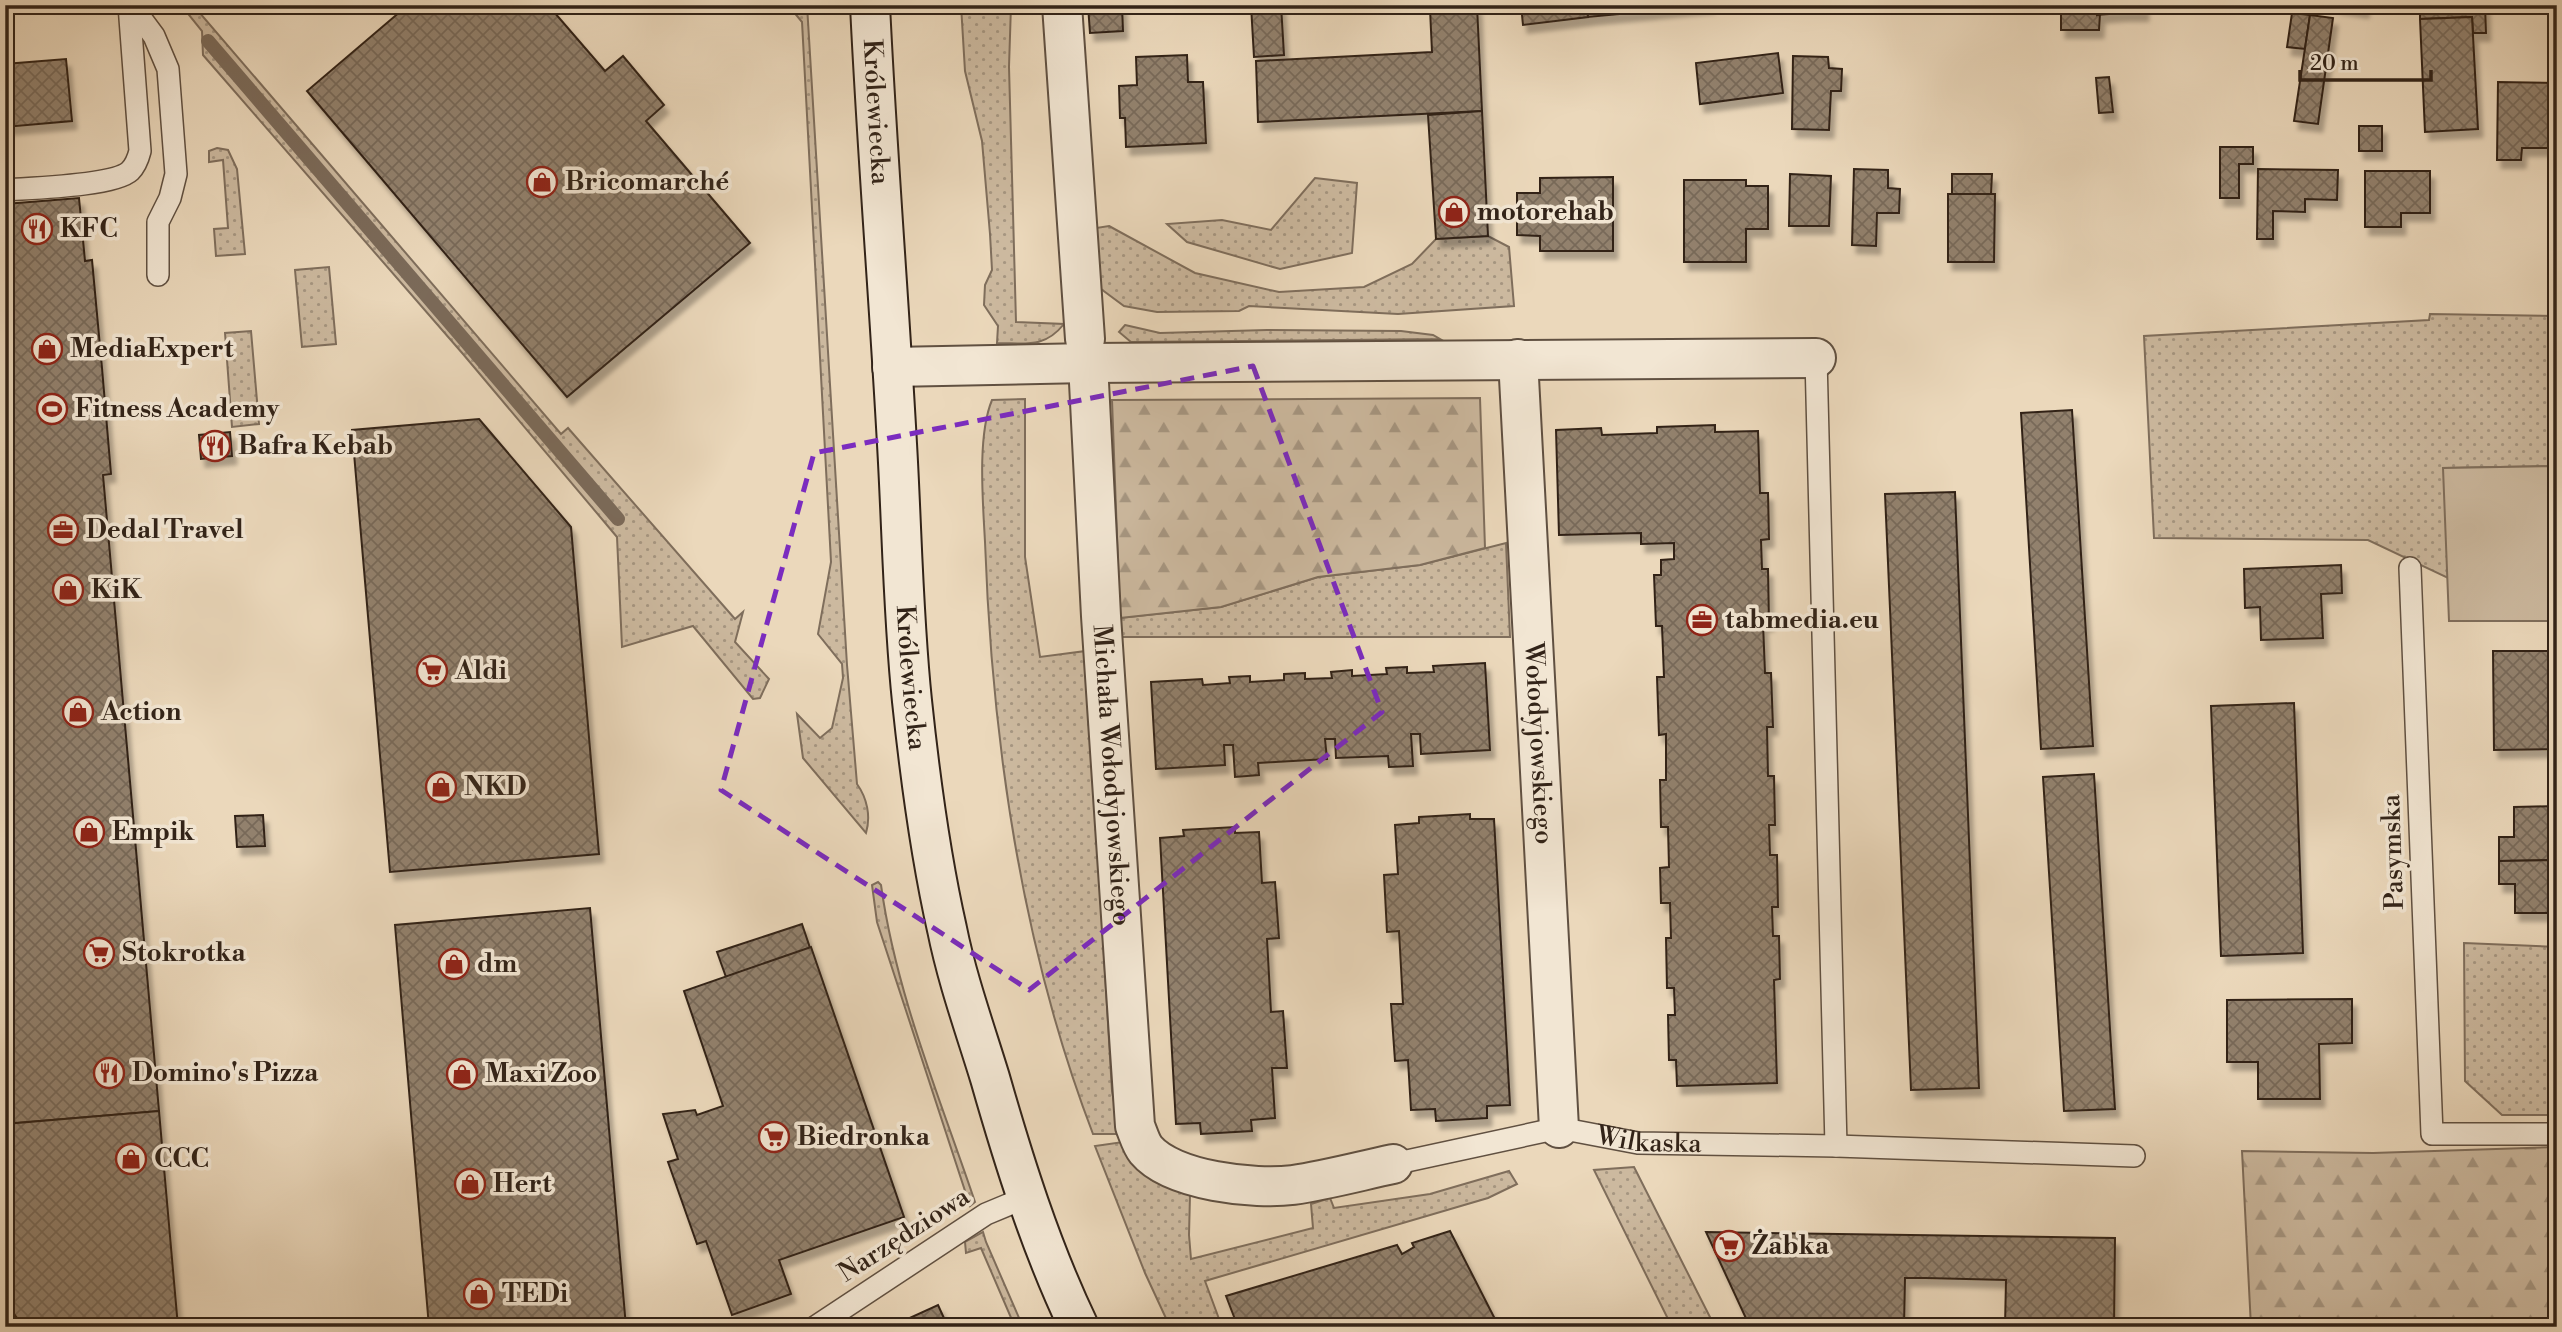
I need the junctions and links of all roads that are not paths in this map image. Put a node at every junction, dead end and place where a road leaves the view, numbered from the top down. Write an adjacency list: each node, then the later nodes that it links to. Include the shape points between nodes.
1 (130, 5): 4 (lane, via 137,162 129,172 105,181); 5 (lane, via 154,36 168,69 176,174 158,222)
2 (870, 5): 9 (street, Królewiecka)
3 (1062, 5): 6 (street, Michała Wołodyjowskiego)
4 (5, 190)
5 (158, 275)
6 (1086, 351): 8 (street); 9 (street); 16 (street, Michała Wołodyjowskiego, via 1131,1093 1135,1126 1146,1150)
7 (1816, 358): 8 (street); 13 (lane)
8 (1518, 359): 11 (street, Wołodyjowskiego)
9 (892, 367): 17 (street, Królewiecka, via 912,698 932,847 947,930)
10 (2410, 568): 12 (lane, Pasymska, via 2432,1134)
11 (1559, 1128): 13 (lane, Wilkaska, via 1638,1143); 15 (lane, Wilkaska)
12 (2557, 1134)
13 (1836, 1146): 14 (lane, Wilkaska)
14 (2134, 1156)
15 (1393, 1164): 16 (street, Wilkaska, via 1292,1185 1215,1181)
16 (1174, 1170)
17 (1027, 1198): 18 (lane, Narzędziowa, via 986,1214); 19 (street, Królewiecka)
18 (815, 1327)
19 (1079, 1327)

